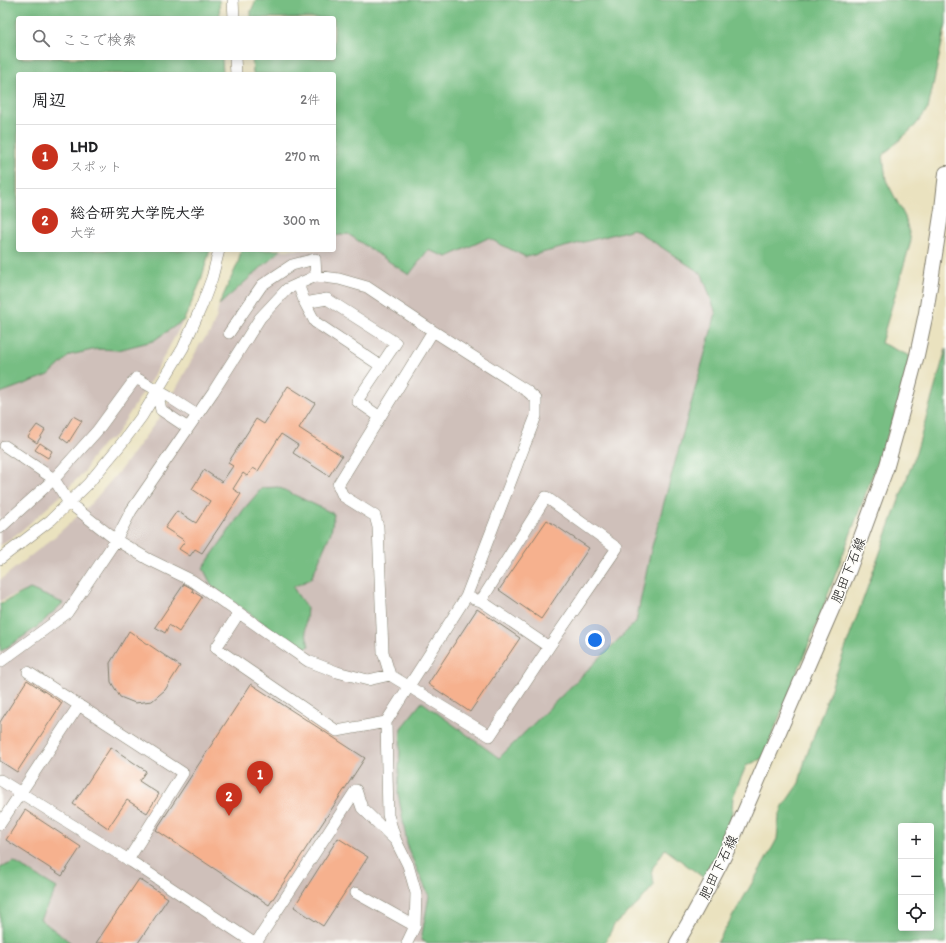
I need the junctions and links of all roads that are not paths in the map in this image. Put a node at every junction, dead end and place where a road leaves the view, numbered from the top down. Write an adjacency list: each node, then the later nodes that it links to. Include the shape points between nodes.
1 (233, 0): 2 (street)
2 (234, 16)
3 (235, 60): 4 (street)
4 (236, 72)
5 (946, 173): 44 (main road, 肥田下石線, via 926,313 884,475 849,570 733,838)
6 (218, 252): 15 (street, via 212,278 183,348)
7 (316, 276): 8 (street); 10 (street, via 315,259 292,265 262,285); 12 (street, via 368,287)
8 (298, 284): 9 (street); 11 (street, via 286,290)
9 (305, 303): 14 (street, via 315,322); 14 (street, via 327,299 396,343)
10 (248, 306): 11 (street); 13 (street)
11 (260, 318): 16 (street)
12 (433, 331): 17 (street); 25 (street, via 536,399 536,416)
13 (229, 333)
14 (381, 366): 17 (street, via 358,401)
15 (157, 391): 16 (street); 18 (street, via 161,410); 20 (street, via 136,378 97,431); 21 (street, via 122,443)
16 (197, 415): 18 (street)
17 (380, 417): 31 (street, via 338,485 343,496 375,516 378,526 383,652)
18 (188, 428): 23 (street, via 131,511)
19 (5, 446): 20 (street)
20 (54, 479): 21 (street); 22 (street)
21 (69, 503): 23 (street); 24 (street)
22 (0, 528)
23 (116, 540): 27 (street, via 193,581); 29 (street, via 67,613)
24 (0, 559)
25 (466, 596): 26 (street); 32 (street)
26 (481, 601): 28 (street); 28 (street, via 546,497 617,548)
27 (239, 613): 31 (street, via 308,661 368,680); 34 (street, via 216,648 337,731)
28 (549, 647): 32 (street, via 490,736)
29 (0, 662)
30 (28, 672): 33 (street)
31 (390, 675): 32 (street)
32 (408, 686): 34 (street)
33 (79, 705): 36 (street); 39 (street, via 183,773)
34 (386, 722): 38 (street, via 388,815)
35 (0, 780): 36 (street)
36 (21, 793): 37 (street); 39 (street)
37 (0, 824)
38 (396, 841): 41 (street, via 408,866 416,893); 42 (street, via 362,808 356,790)
39 (128, 860): 42 (street)
40 (356, 893): 41 (street)
41 (415, 926): 43 (street)
42 (255, 943)
43 (407, 943)
44 (677, 943)

